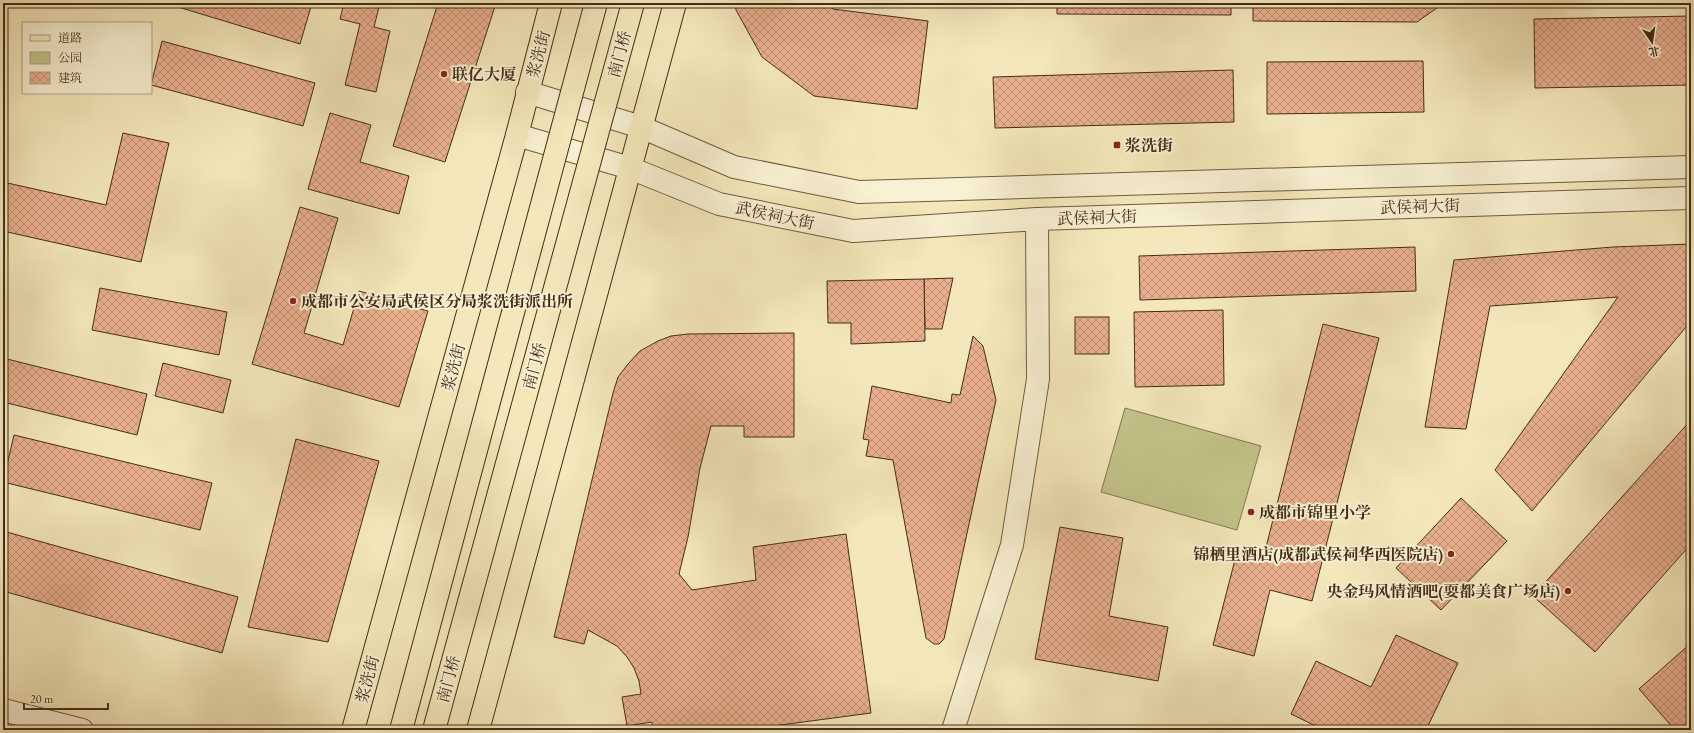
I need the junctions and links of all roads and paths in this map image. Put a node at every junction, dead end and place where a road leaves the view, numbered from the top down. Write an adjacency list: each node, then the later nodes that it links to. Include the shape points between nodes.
1 (551, 3): 5 (main road, 浆洗街)
2 (596, 3): 15 (main road, 南门桥, bridge)
3 (634, 3): 16 (main road, 南门桥, bridge)
4 (675, 3): 6 (main road)
5 (527, 92): 6 (street, 武侯祠大街); 7 (main road, 浆洗街)
6 (641, 127): 8 (street, 武侯祠大街, via 734,166 859,192); 9 (main road)
7 (517, 135): 9 (street, 武侯祠大街); 14 (main road, 浆洗街)
8 (1691, 167)
9 (630, 168): 11 (street, 武侯祠大街, via 719,204 853,231); 17 (main road)
10 (1691, 198): 11 (street, 武侯祠大街)
11 (1037, 219): 18 (street, via 1038,379 1012,545)
12 (3, 710): 13 (street)
13 (82, 730)
14 (353, 730)
15 (401, 730)
16 (434, 730)
17 (478, 730)
18 (954, 730)

